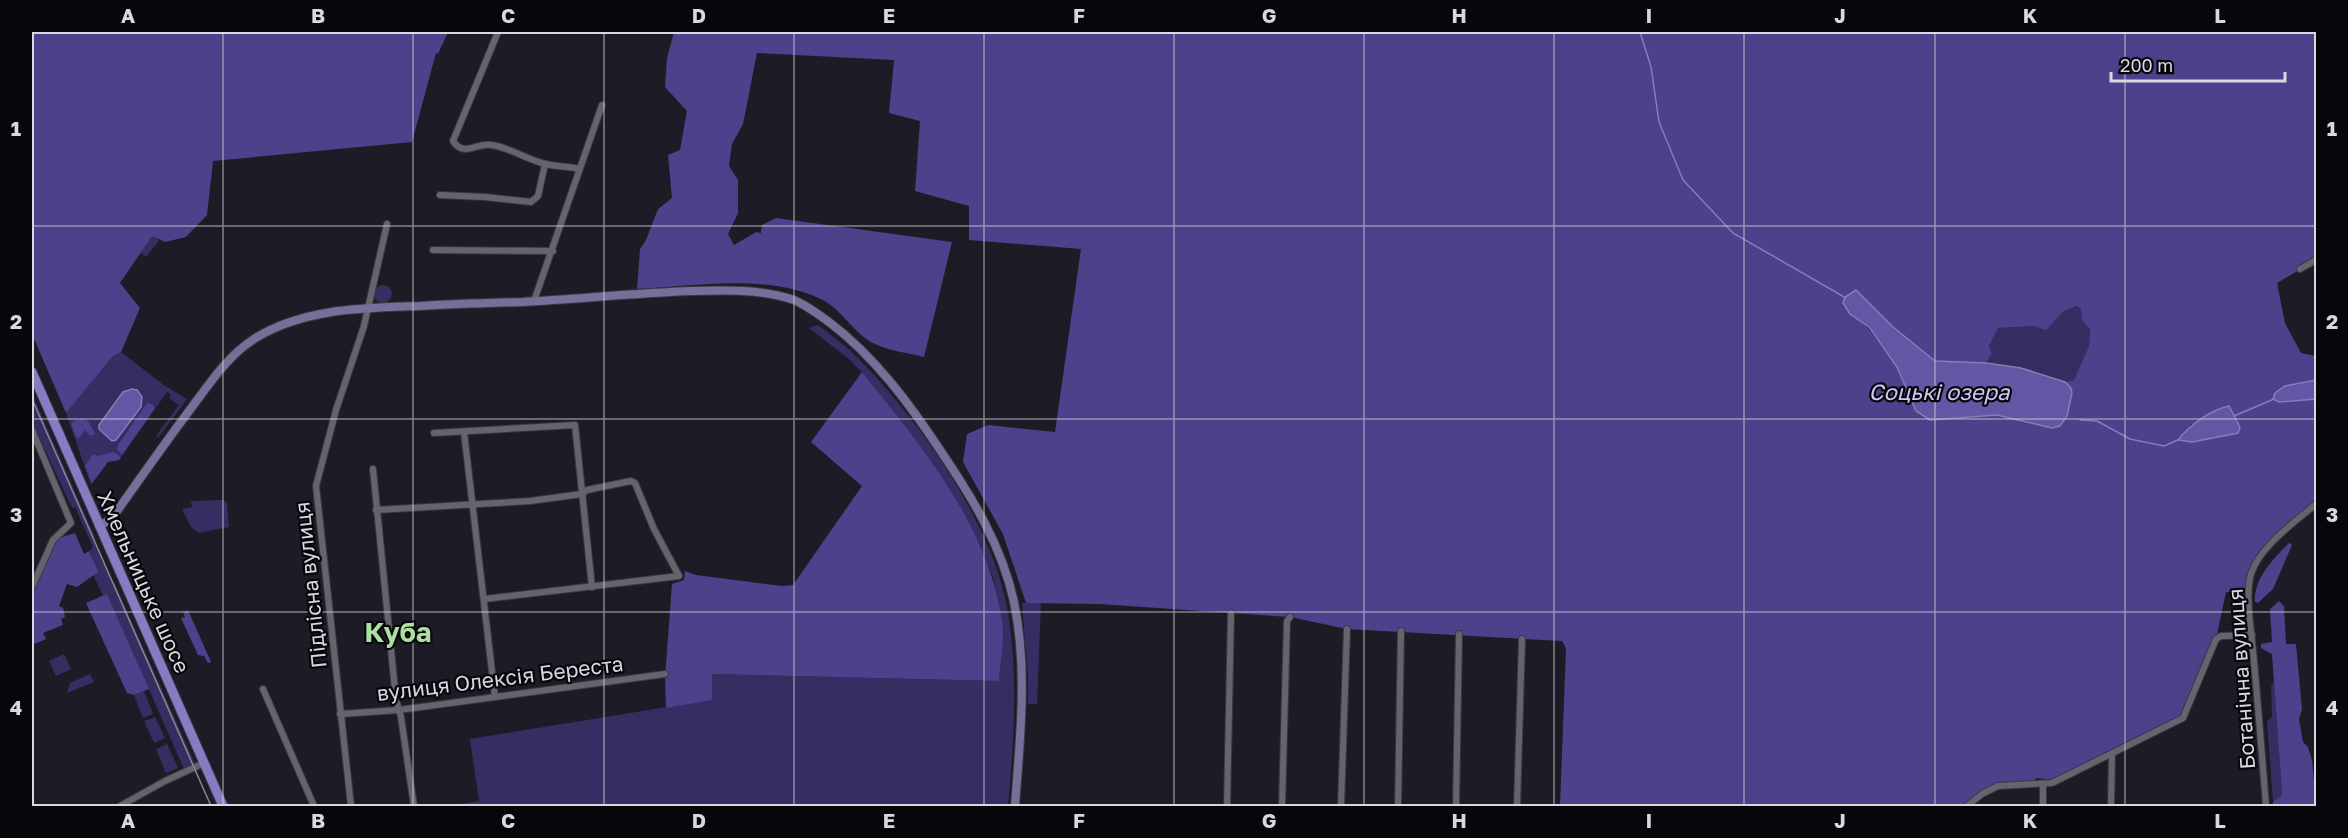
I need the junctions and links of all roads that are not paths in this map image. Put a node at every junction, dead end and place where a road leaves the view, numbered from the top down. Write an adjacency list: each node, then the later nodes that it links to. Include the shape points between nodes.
1 (498, 32): 3 (street, via 453,141 470,150 488,144)
2 (602, 105): 4 (street)
3 (545, 164): 4 (street); 5 (street, via 538,196 531,202)
4 (579, 169): 8 (street)
5 (440, 195)
6 (387, 224): 12 (street, Підлісна вулиця)
7 (433, 250): 8 (street)
8 (553, 251): 11 (street)
9 (2316, 260): 10 (street)
10 (2300, 269)
11 (534, 301): 12 (main road); 47 (main road, via 647,292 744,290 796,301 841,331 865,353 919,418 965,486 1005,570 1014,603 1021,669)
12 (368, 308): 22 (main road, via 299,318 245,345 222,368 114,514); 37 (street, Підлісна вулиця, via 316,486)
13 (32, 372): 22 (main road, Хмельницьке шосе)
14 (32, 430): 24 (street, via 70,523 53,540)
15 (464, 432): 16 (street); 18 (street, via 575,425); 19 (street)
16 (434, 433)
17 (373, 469): 21 (street)
18 (582, 494): 19 (street); 23 (street); 23 (street, via 635,483 680,576)
19 (472, 504): 21 (street); 25 (street)
20 (2316, 504): 31 (street, Ботанічна вулиця, via 2257,562 2249,594)
21 (376, 510): 36 (street)
22 (99, 526): 39 (main road, Хмельницьке шосе)
23 (592, 586): 25 (street)
24 (32, 587)
25 (484, 599): 35 (street)
26 (1231, 613): 48 (street)
27 (1290, 617): 49 (street)
28 (1347, 629): 50 (street)
29 (1401, 632): 51 (street)
30 (1459, 634): 52 (street)
31 (2252, 635): 38 (street, via 2216,639 2183,718); 57 (street, Ботанічна вулиця)
32 (1522, 639): 53 (street)
33 (665, 674): 35 (street, вулиця Олексія Береста)
34 (263, 689): 44 (street)
35 (495, 698): 36 (street, вулиця Олексія Береста)
36 (399, 710): 37 (street, вулиця Олексія Береста); 46 (street)
37 (340, 714): 45 (street, Підлісна вулиця)
38 (2112, 754): 40 (street); 56 (street)
39 (204, 763): 42 (street); 43 (main road, Хмельницьке шосе)
40 (2043, 785): 41 (street, via 1998,786); 55 (street)
41 (1974, 803): 54 (street)
42 (120, 807)
43 (223, 807)
44 (314, 807)
45 (351, 807)
46 (414, 807)
47 (1015, 807)
48 (1227, 807)
49 (1282, 807)
50 (1341, 807)
51 (1398, 807)
52 (1456, 807)
53 (1517, 807)
54 (1967, 807)
55 (2043, 807)
56 (2111, 807)
57 (2266, 807)

